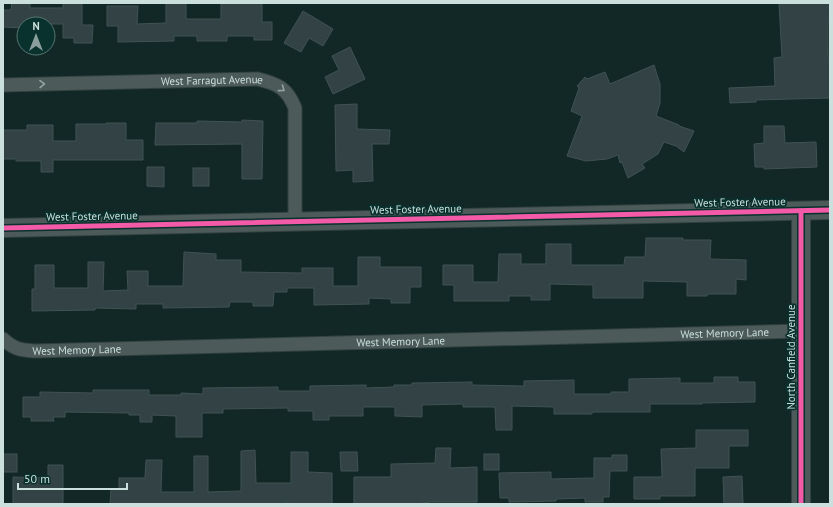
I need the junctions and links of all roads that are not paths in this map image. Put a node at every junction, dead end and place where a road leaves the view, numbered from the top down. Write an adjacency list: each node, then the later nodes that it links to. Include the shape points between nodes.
1 (3, 85): 4 (street, West Farragut Avenue, one-way to 4, via 258,79 271,82 283,88 295,108)
2 (830, 210): 3 (street, West Foster Avenue)
3 (801, 211): 4 (street, West Foster Avenue); 6 (street, North Canfield Avenue)
4 (294, 222): 5 (street, West Foster Avenue)
5 (3, 228)
6 (801, 332): 7 (street, West Memory Lane, via 34,351 21,350); 8 (street, North Canfield Avenue)
7 (3, 339)
8 (801, 504)

